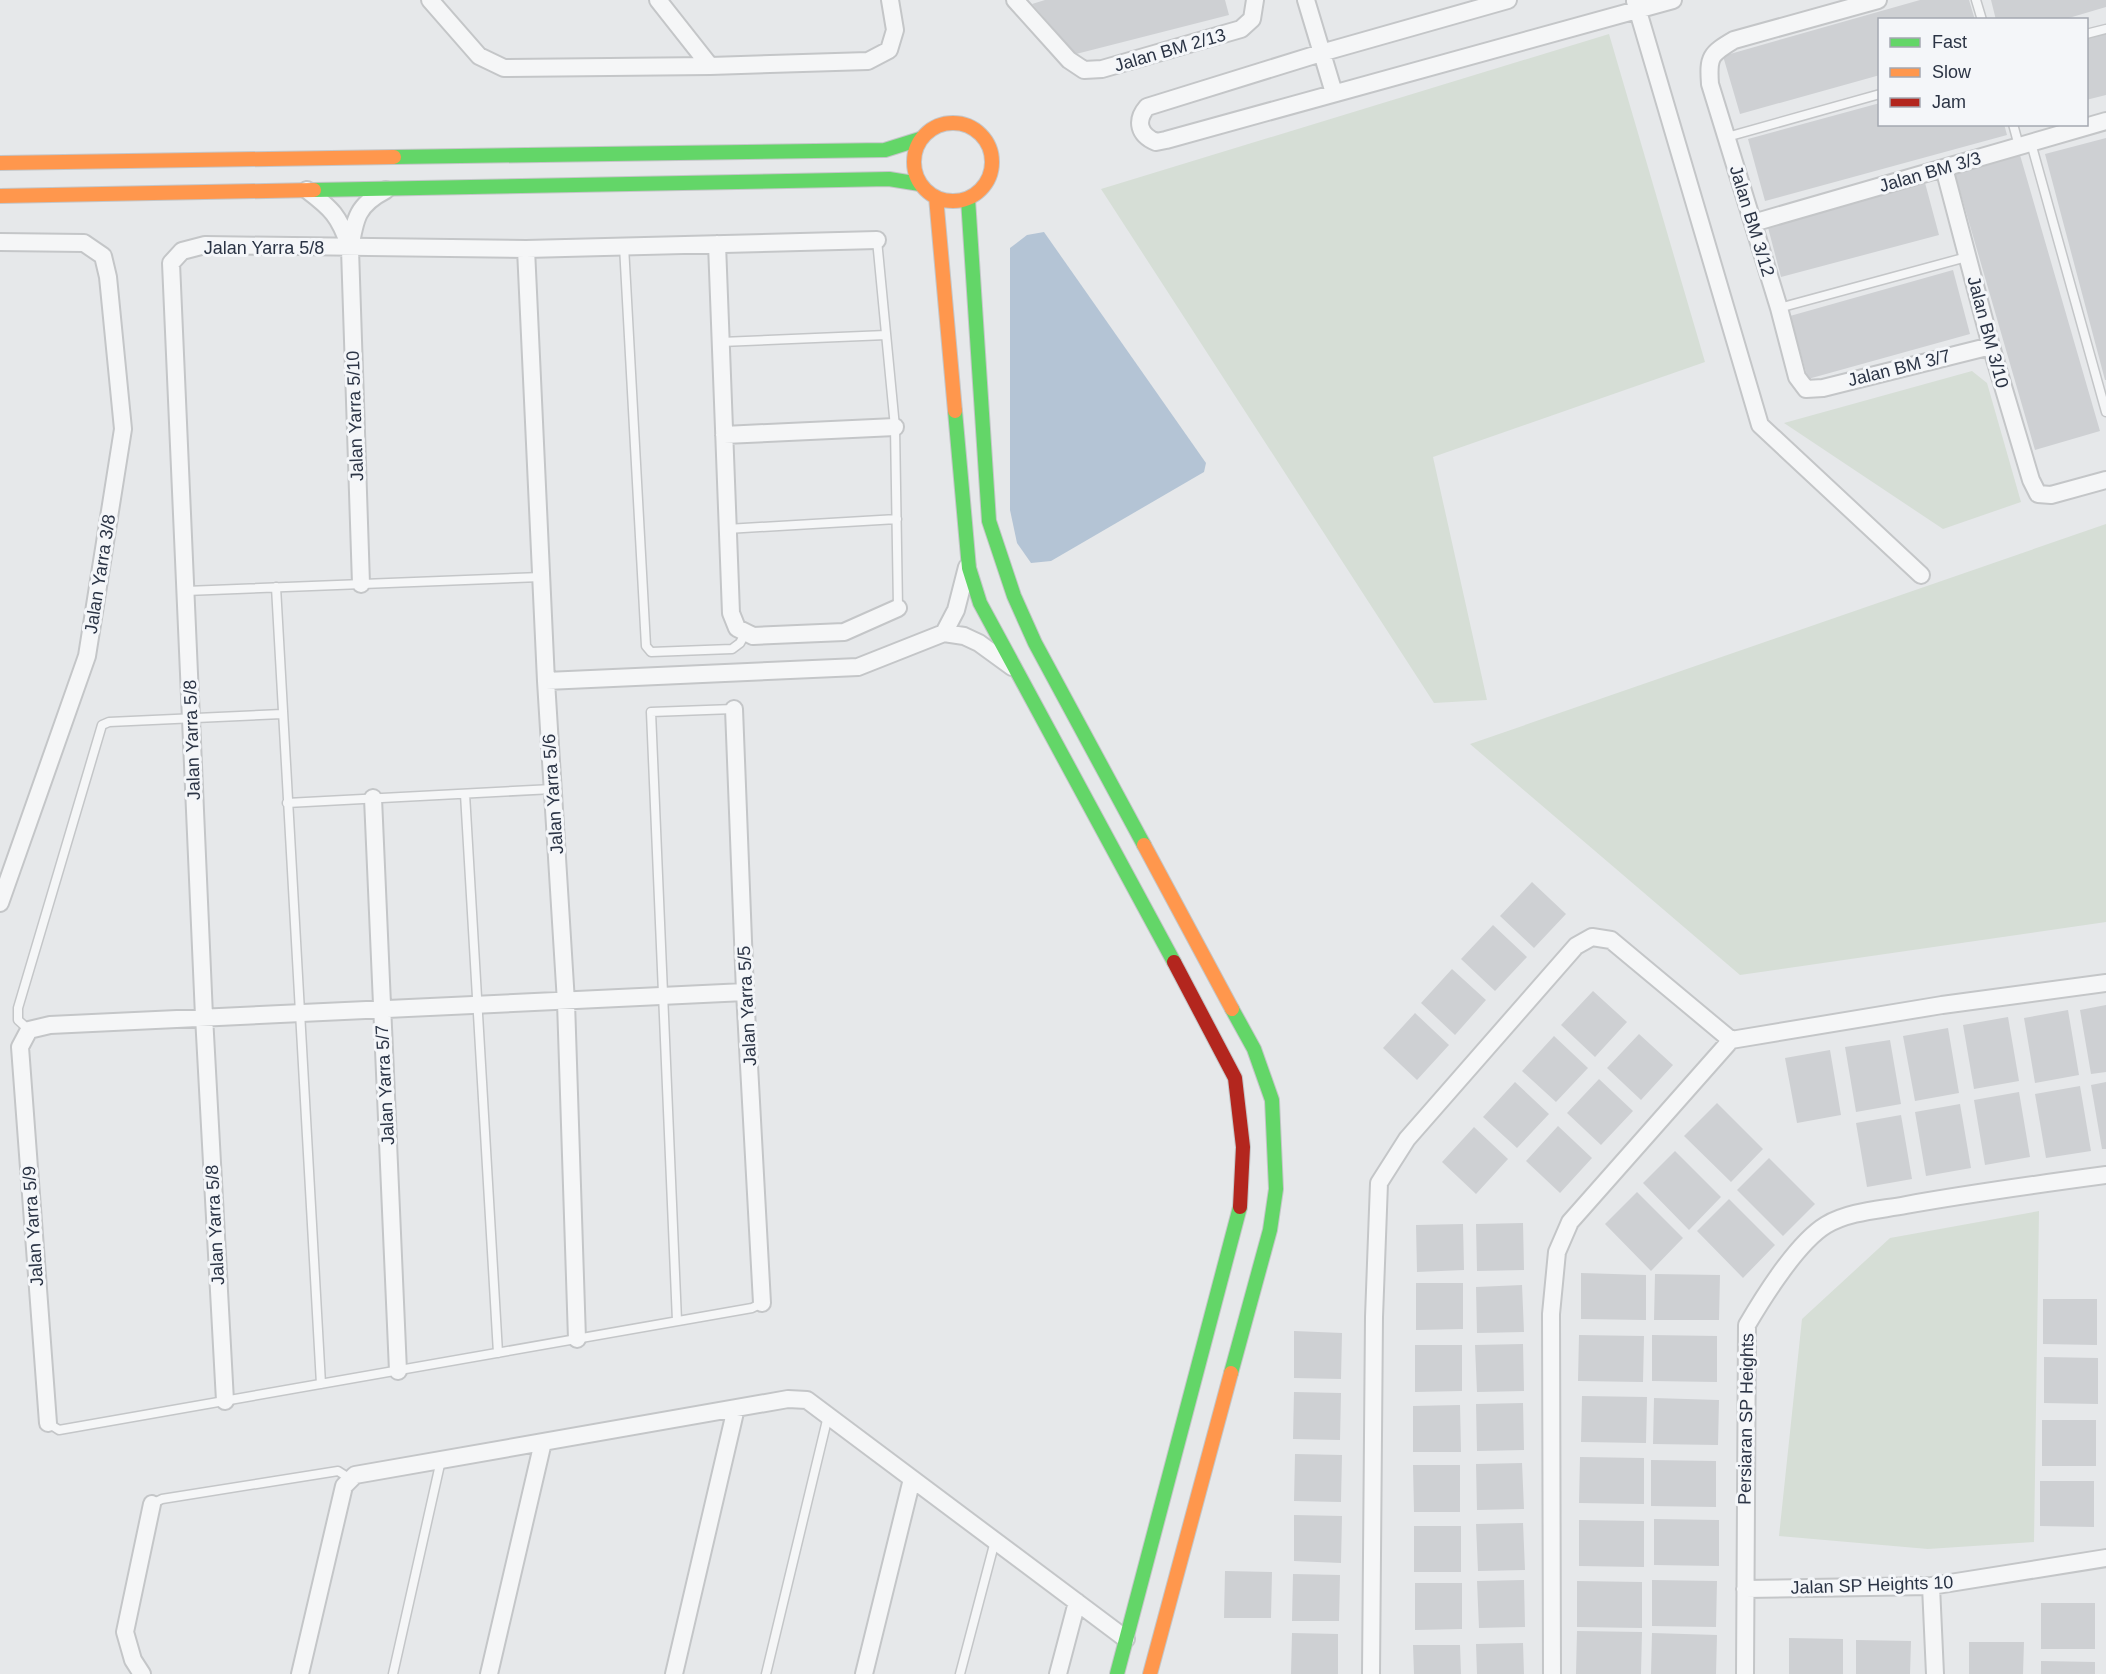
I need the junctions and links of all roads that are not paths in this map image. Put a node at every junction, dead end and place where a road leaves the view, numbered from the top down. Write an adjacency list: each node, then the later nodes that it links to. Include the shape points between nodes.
1 (430, 0): 16 (street, via 479,56 504,68)
2 (658, 0): 16 (street)
3 (890, 0): 16 (street, via 896,30 889,50 868,61)
4 (1015, 0): 5 (street, Jalan BM 2/13, via 1069,60 1084,70 1102,69 1241,29 1252,20)
5 (1255, 0)
6 (1306, 0): 15 (street)
7 (1508, 0): 15 (street)
8 (1673, 0): 11 (street)
9 (1878, 0): 21 (street, Jalan BM 3/12, via 1734,40 1716,51 1709,63 1710,84)
10 (1976, 0): 12 (lane)
11 (1636, 5): 17 (street); 52 (street, via 1760,425)
12 (1981, 18)
13 (2106, 29): 14 (lane)
14 (2088, 34)
15 (1321, 53): 17 (street); 17 (street, via 1146,107 1139,123 1141,131 1156,142)
16 (710, 66)
17 (1334, 93)
18 (1878, 95): 21 (lane)
19 (2106, 121): 23 (street, Jalan BM 3/3)
20 (2014, 126): 23 (lane)
21 (1727, 138): 32 (street, Jalan BM 3/12)
22 (920, 140): 24 (street, via 885,150); 26 (street, via 913,162); 31 (street, via 941,123 954,122 968,125 983,137 992,155 992,168 988,181)
23 (2025, 145): 25 (street, Jalan BM 3/3); 45 (lane)
24 (0, 163)
25 (1944, 168): 32 (street, Jalan BM 3/3); 39 (street, Jalan BM 3/10)
26 (920, 184): 27 (street, via 889,179); 30 (street)
27 (390, 189): 28 (street); 37 (street, Jalan Yarra 5/10, via 367,200 355,220)
28 (308, 190): 29 (street); 37 (street, Jalan Yarra 5/10, via 336,215)
29 (0, 196)
30 (936, 197): 31 (street); 51 (street)
31 (968, 199): 112 (street, via 989,521 1014,596 1035,644 1254,1049 1272,1100 1275,1189 1270,1230)
32 (1754, 223): 40 (street, Jalan BM 3/12)
33 (877, 240): 35 (street, Jalan Yarra 5/8); 41 (lane)
34 (0, 242): 69 (street, Jalan Yarra 3/8, via 84,243 103,256 123,429 87,656)
35 (717, 244): 36 (street, Jalan Yarra 5/8); 42 (street)
36 (624, 246): 38 (street, Jalan Yarra 5/8); 58 (lane, via 646,646 651,652 732,649)
37 (350, 249): 38 (street, Jalan Yarra 5/8); 54 (street, Jalan Yarra 5/10); 56 (street, Jalan Yarra 5/8, via 206,245 182,251 171,263)
38 (526, 249): 53 (street, Jalan Yarra 5/6)
39 (1967, 257): 40 (lane); 43 (street, Jalan BM 3/10)
40 (1779, 308): 44 (street, Jalan BM 3/12, via 1797,377)
41 (886, 335): 42 (lane); 46 (lane)
42 (721, 342): 47 (street)
43 (1990, 345): 44 (street, Jalan BM 3/7); 48 (street, Jalan BM 3/10, via 2038,494 2051,495)
44 (1806, 389)
45 (2106, 412)
46 (895, 427): 47 (street); 49 (lane)
47 (724, 435): 50 (street)
48 (2106, 480)
49 (897, 519): 50 (lane); 57 (lane)
50 (728, 529): 58 (street, via 731,613 737,628)
51 (968, 559): 59 (street, via 956,610); 60 (street, via 980,603)
52 (1921, 575)
53 (541, 577): 54 (lane); 61 (street, Jalan Yarra 5/6)
54 (361, 584): 55 (lane)
55 (276, 587): 56 (lane); 63 (lane)
56 (186, 591): 64 (street, Jalan Yarra 5/8)
57 (898, 608): 58 (street, via 844,632 753,636)
58 (746, 633)
59 (944, 633): 60 (street, via 980,643); 61 (street, via 858,667)
60 (1015, 669): 101 (street, via 1235,1078 1243,1147 1242,1199)
61 (546, 681): 65 (street, Jalan Yarra 5/6)
62 (734, 709): 71 (street, Jalan Yarra 5/5); 72 (lane, via 651,712)
63 (282, 714): 64 (lane); 68 (lane)
64 (191, 718): 77 (street, Jalan Yarra 5/8); 78 (lane, via 102,725 18,1008 18,1020)
65 (553, 789): 66 (lane); 73 (street, Jalan Yarra 5/6)
66 (465, 794): 67 (lane); 74 (lane)
67 (373, 798): 68 (lane); 75 (street, Jalan Yarra 5/7)
68 (287, 803): 76 (lane)
69 (0, 903)
70 (2106, 983): 79 (street)
71 (745, 992): 72 (street); 81 (street, Jalan Yarra 5/5)
72 (663, 996): 73 (street); 82 (lane)
73 (566, 1002): 74 (street); 83 (street, Jalan Yarra 5/6)
74 (478, 1005): 75 (street); 84 (lane)
75 (381, 1009): 76 (street); 85 (street, Jalan Yarra 5/7)
76 (298, 1012): 77 (street); 86 (lane)
77 (204, 1016): 78 (street, via 50,1025); 87 (street, Jalan Yarra 5/8)
78 (29, 1030): 90 (street, Jalan Yarra 5/9, via 20,1047)
79 (1731, 1040): 113 (street, via 1611,940 1592,937 1576,946 1450,1089 1407,1139 1379,1182); 114 (street, via 1570,1222 1557,1252 1551,1314)
80 (2106, 1175): 99 (street, Persiaran SP Heights, via 1966,1194 1852,1215 1825,1226 1796,1255 1767,1291 1747,1325)
81 (762, 1303): 82 (lane)
82 (677, 1321): 83 (lane)
83 (577, 1339): 84 (lane)
84 (498, 1353): 85 (lane)
85 (398, 1371): 86 (lane)
86 (321, 1384): 87 (lane)
87 (225, 1401): 90 (lane, via 59,1430)
88 (736, 1408): 89 (street, via 798,1399 807,1400); 91 (street); 106 (street)
89 (828, 1416): 94 (street); 107 (lane)
90 (48, 1424)
91 (543, 1442): 92 (street); 105 (street)
92 (441, 1460): 93 (street); 104 (lane)
93 (349, 1478): 95 (lane, via 338,1471 162,1499); 103 (street)
94 (912, 1479): 96 (street); 108 (street)
95 (152, 1504): 102 (street, via 125,1632 133,1660)
96 (995, 1541): 100 (street); 109 (lane)
97 (2106, 1558): 98 (street, Jalan SP Heights 10)
98 (1931, 1586): 99 (street, Jalan SP Heights 10); 116 (street)
99 (1745, 1589): 115 (street, Persiaran SP Heights)
100 (1077, 1602): 101 (street); 110 (street)
101 (1126, 1639): 111 (street)
102 (142, 1674)
103 (300, 1674)
104 (393, 1674)
105 (489, 1674)
106 (674, 1674)
107 (766, 1674)
108 (864, 1674)
109 (960, 1674)
110 (1058, 1674)
111 (1117, 1674)
112 (1150, 1674)
113 (1371, 1674)
114 (1552, 1674)
115 (1745, 1674)
116 (1935, 1674)

